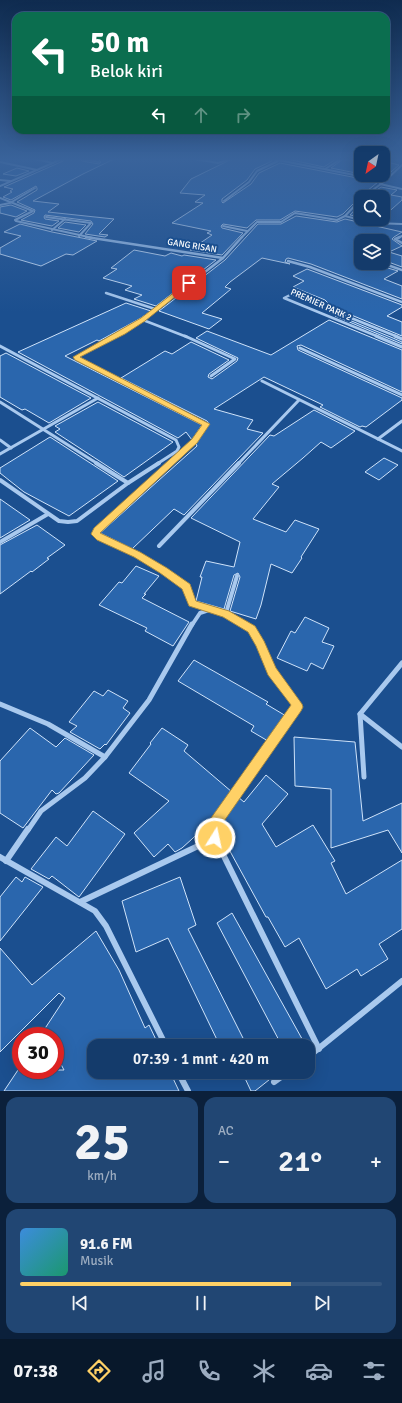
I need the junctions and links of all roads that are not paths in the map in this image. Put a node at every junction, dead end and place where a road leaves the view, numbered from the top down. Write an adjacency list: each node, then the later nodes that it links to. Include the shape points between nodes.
1 (30, 210): 8 (street, GANG RISAN, via 33,211 15,220)
2 (351, 210): 3 (street)
3 (345, 216): 6 (street, via 373,223); 9 (street, via 335,220 295,214 281,222 259,221)
4 (46, 217): 5 (street)
5 (65, 219): 8 (street); 10 (street, via 91,223)
6 (402, 224)
7 (223, 226): 9 (street)
8 (52, 230): 10 (street, GANG RISAN)
9 (247, 231): 13 (street)
10 (79, 236): 13 (street, GANG RISAN)
11 (402, 236): 12 (street, via 395,239)
12 (402, 243)
13 (223, 258): 19 (street)
14 (288, 261): 18 (street)
15 (390, 266): 16 (street)
16 (402, 270)
17 (106, 293): 19 (street)
18 (402, 302)
19 (155, 309): 20 (street)
20 (143, 320): 25 (street, via 235,359); 44 (street, via 78,355 77,359 206,426 195,441 95,533 164,571 186,587 193,604)
21 (402, 339): 23 (street, PREMIER PARK 2, via 292,294 284,298)
22 (0, 346): 28 (street)
23 (402, 347)
24 (300, 348): 27 (street)
25 (211, 376)
26 (262, 381): 29 (street)
27 (402, 395)
28 (98, 398): 32 (street); 39 (street, via 179,444 177,451)
29 (299, 400): 33 (street); 42 (street)
30 (0, 402): 32 (street)
31 (402, 421): 33 (street)
32 (44, 429): 35 (street); 39 (street)
33 (378, 439): 36 (street)
34 (0, 440): 35 (street)
35 (11, 448): 37 (street)
36 (402, 451)
37 (0, 454)
38 (0, 480): 40 (street)
39 (128, 483): 40 (street, via 77,521 65,523)
40 (48, 514): 41 (street)
41 (0, 542)
42 (159, 546)
43 (237, 576): 45 (street)
44 (210, 610): 45 (street); 50 (street, via 196,616 148,700)
45 (226, 614): 52 (street, via 251,629 261,644 272,671 298,707 216,822)
46 (402, 664): 48 (street)
47 (0, 704): 50 (street, via 48,724)
48 (360, 714): 49 (street); 51 (street)
49 (402, 747)
50 (105, 757): 53 (street, via 86,778 41,812)
51 (364, 778)
52 (215, 838): 54 (street); 57 (street)
53 (3, 859): 54 (street)
54 (80, 902): 56 (street, via 95,912 106,926)
55 (402, 981): 57 (street)
56 (162, 1039)
57 (320, 1049): 58 (street)
58 (315, 1052)
59 (182, 1079): 62 (street)
60 (278, 1079): 61 (street)
61 (274, 1082)
62 (188, 1091)

